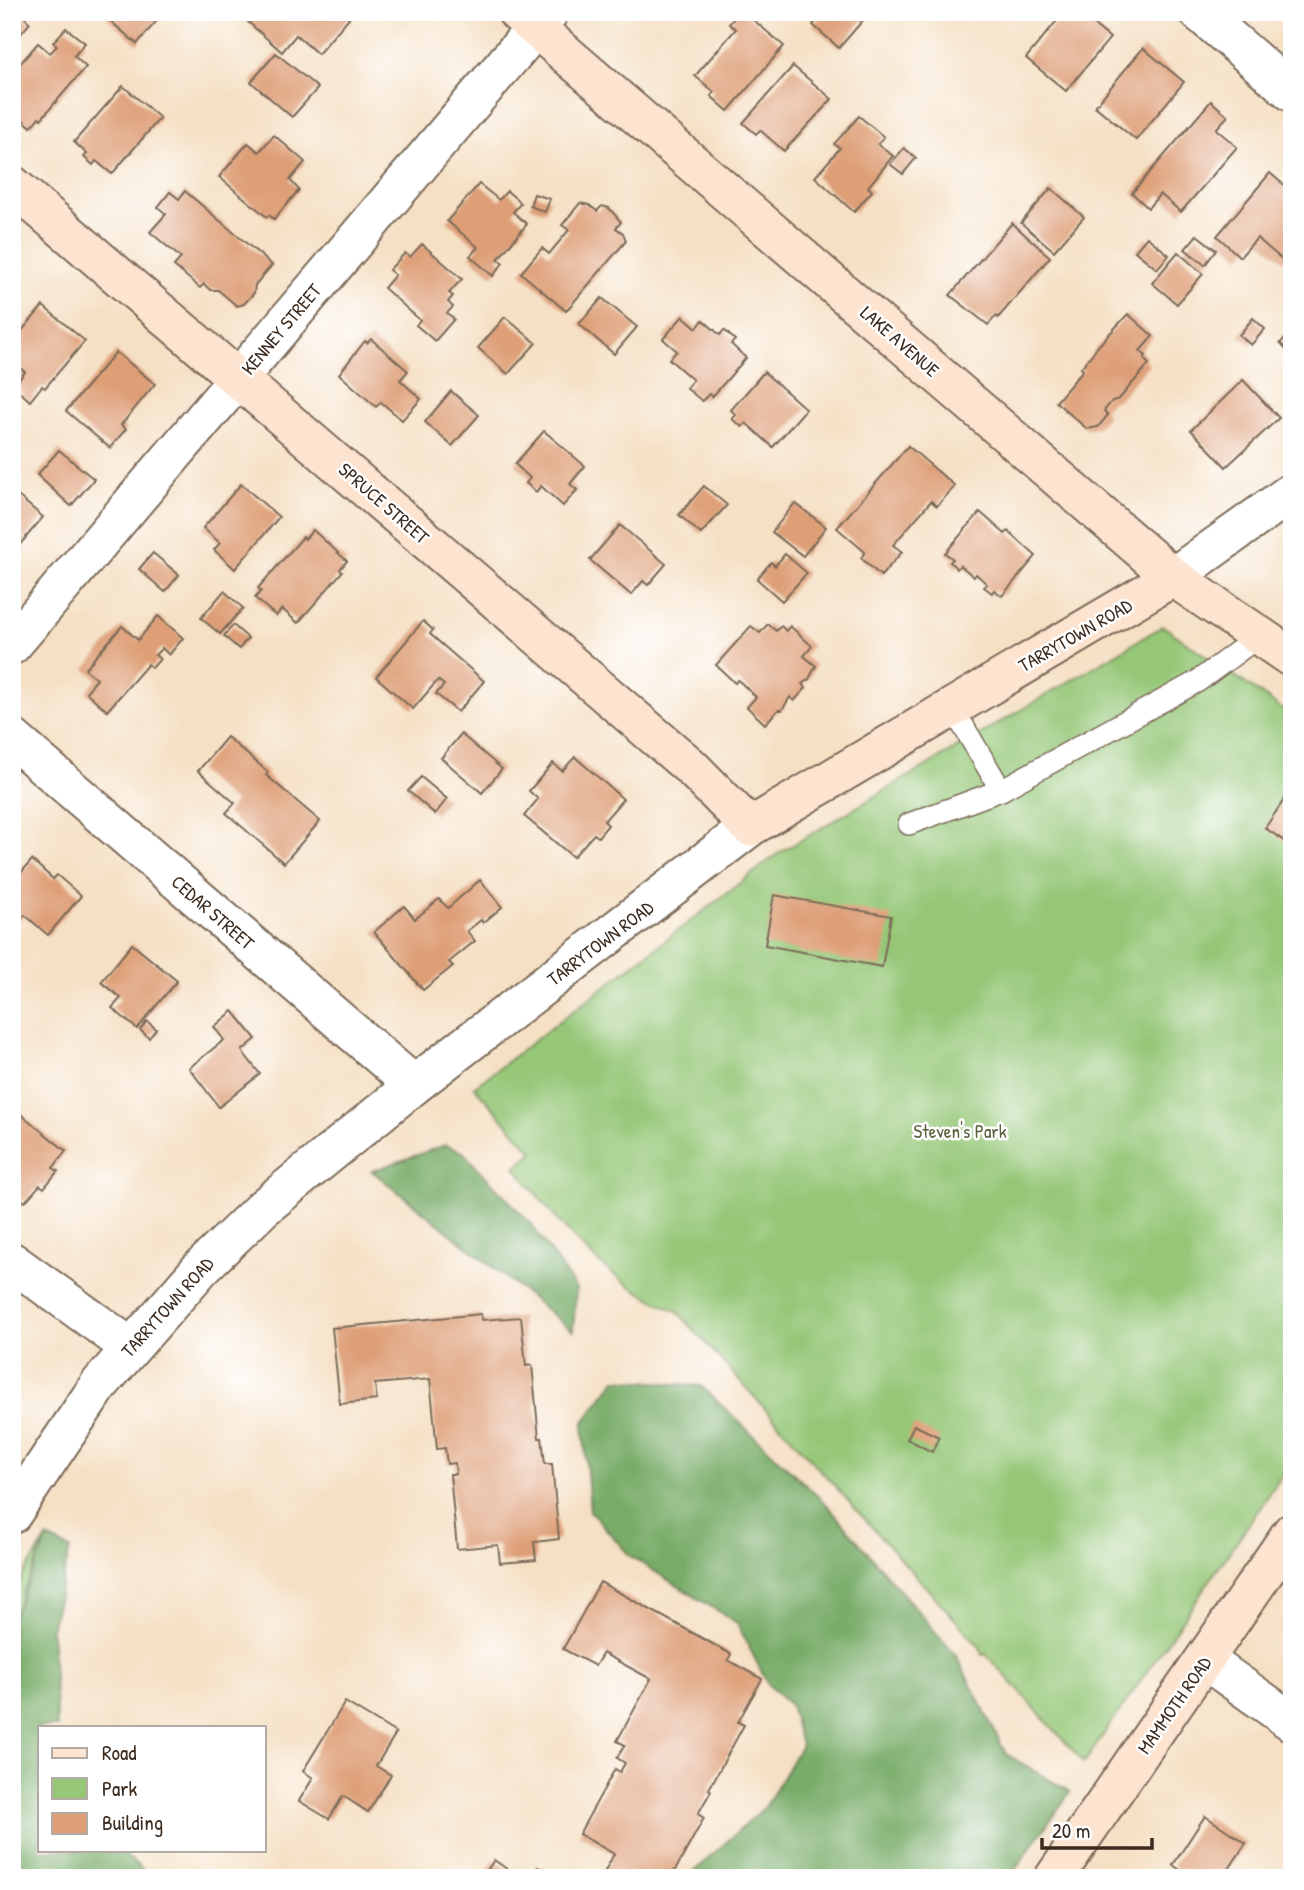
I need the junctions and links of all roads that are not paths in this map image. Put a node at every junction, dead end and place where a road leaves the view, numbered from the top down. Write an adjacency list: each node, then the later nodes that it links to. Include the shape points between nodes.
1 (1199, 12): 3 (street)
2 (534, 18): 5 (street, KENNEY STREET); 7 (street, LAKE AVENUE)
3 (1292, 92)
4 (12, 185): 5 (street, SPRUCE STREET)
5 (238, 379): 9 (street, KENNEY STREET); 15 (street, SPRUCE STREET, via 692,768)
6 (1292, 492): 7 (street, TARRYTOWN ROAD)
7 (1173, 577): 8 (street, LAKE AVENUE); 11 (street, TARRYTOWN ROAD)
8 (1259, 636): 10 (street, LAKE AVENUE); 13 (lane, via 1198,681)
9 (12, 645)
10 (1292, 658)
11 (952, 707): 13 (lane); 15 (street, TARRYTOWN ROAD)
12 (12, 738): 16 (street, CEDAR STREET)
13 (1001, 790): 14 (lane)
14 (909, 824)
15 (750, 827): 16 (street, TARRYTOWN ROAD)
16 (414, 1085): 18 (street, TARRYTOWN ROAD, via 263,1208)
17 (12, 1262): 18 (street)
18 (130, 1347): 19 (street, TARRYTOWN ROAD)
19 (12, 1514)
20 (1292, 1532): 21 (street, MAMMOTH ROAD)
21 (1205, 1660): 22 (street); 23 (street, MAMMOTH ROAD)
22 (1292, 1722)
23 (1054, 1878)

